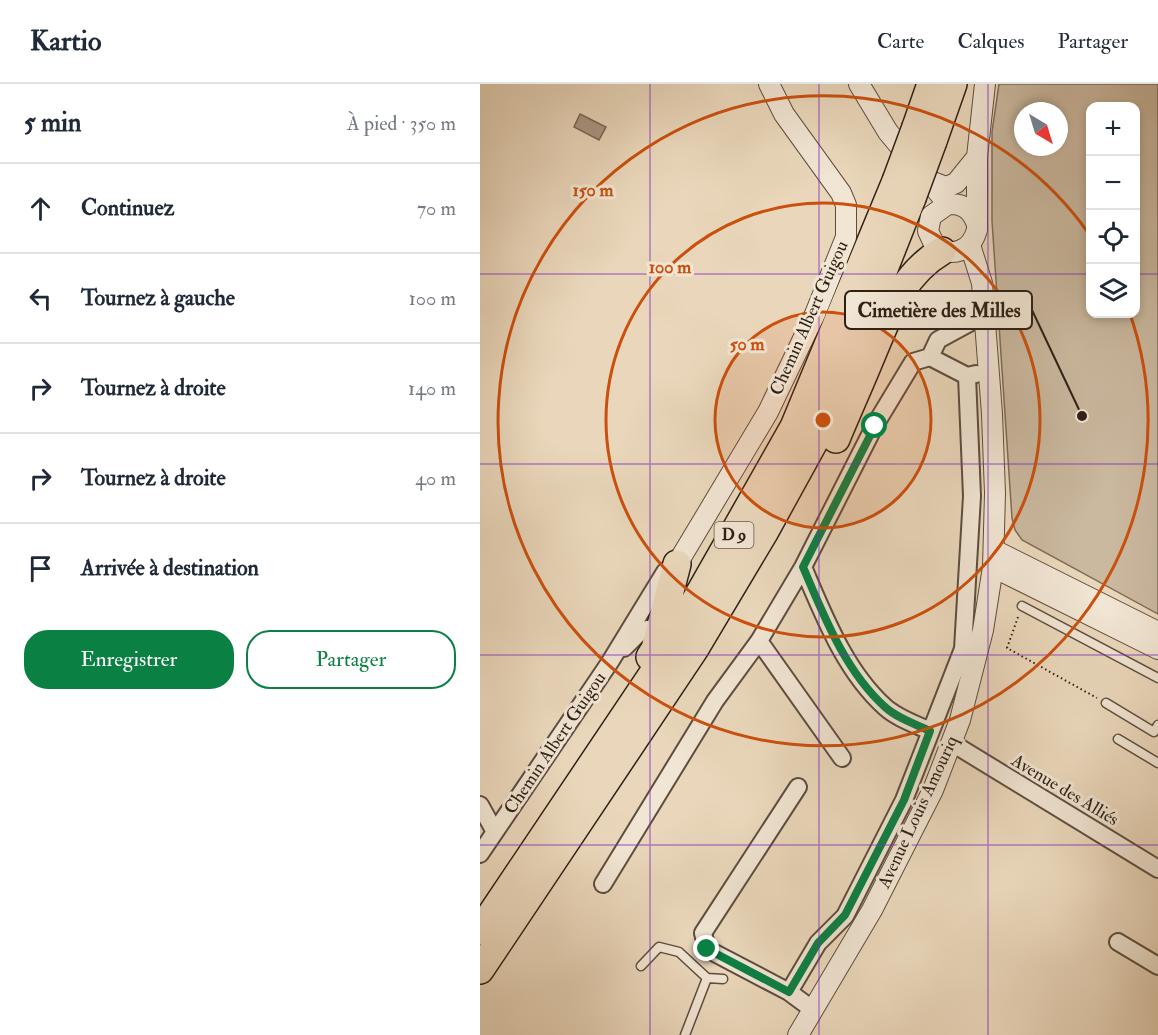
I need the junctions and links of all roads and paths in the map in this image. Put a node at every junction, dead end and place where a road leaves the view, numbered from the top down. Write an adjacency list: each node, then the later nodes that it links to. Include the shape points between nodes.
1 (769, 84): 18 (street, Chemin Albert Guigou, via 784,114 841,193 846,205 846,237 815,314 768,412)
2 (859, 84): 8 (street, via 888,132)
3 (931, 84): 6 (highway, D 9)
4 (953, 84): 6 (highway, D 9)
5 (985, 84): 7 (street)
6 (924, 134): 8 (highway, D 9, bridge)
7 (977, 157): 8 (street, via 956,183 946,187); 9 (street, via 967,184); 10 (street)
8 (911, 186): 9 (street); 26 (highway, D 9, via 820,431); 40 (highway, D 9, via 794,427 660,663)
9 (947, 206): 10 (street, via 969,210); 12 (street, via 931,216 928,231 935,246)
10 (976, 222): 11 (street, via 975,238)
11 (970, 244): 12 (street, via 965,249); 13 (street, Avenue Louis Amouriq)
12 (947, 251): 13 (street); 26 (highway, D 9, via 926,260 907,280 830,451 759,566)
13 (982, 283): 14 (street, Avenue Louis Amouriq)
14 (984, 315): 15 (street, via 938,340); 16 (street, Avenue Louis Amouriq)
15 (930, 357): 17 (street); 20 (street, via 914,362 892,398)
16 (988, 370): 17 (street); 19 (street, Avenue Louis Amouriq, via 994,448)
17 (967, 376): 31 (street, via 972,496 963,649)
18 (681, 557): 22 (highway); 27 (street, Chemin Albert Guigou, via 664,572)
19 (994, 558): 23 (street); 25 (street); 33 (street, Avenue Louis Amouriq, via 975,663)
20 (803, 567): 24 (street); 31 (street, via 827,622 861,679 886,707)
21 (1022, 606): 28 (lane); 29 (path, via 1007,648)
22 (661, 627): 27 (street, Chemin Albert Guigou, via 642,630); 40 (highway, via 655,649 580,763)
23 (1158, 632)
24 (759, 641): 34 (street); 42 (street, via 716,701)
25 (1158, 649)
26 (694, 650): 47 (highway, D 9)
27 (610, 662): 38 (street, Chemin Albert Guigou)
28 (1158, 678)
29 (1106, 703): 30 (lane)
30 (1157, 730)
31 (930, 731): 50 (street, via 904,800 845,915 818,943)
32 (1118, 739): 35 (lane)
33 (951, 743): 41 (street, Avenue des Alliés); 51 (street, Avenue Louis Amouriq, via 910,839)
34 (842, 758)
35 (1158, 763)
36 (798, 787): 50 (street, via 703,933 707,949)
37 (480, 805): 38 (street)
38 (495, 832): 39 (street, Chemin Albert Guigou)
39 (480, 854)
40 (525, 864): 43 (highway, D 9)
41 (1158, 869)
42 (603, 884)
43 (480, 932)
44 (1118, 942): 46 (street)
45 (641, 966): 48 (lane, via 659,947 679,952)
46 (1158, 966)
47 (480, 970)
48 (707, 978): 49 (lane); 53 (lane)
49 (723, 979)
50 (789, 992): 51 (street)
51 (812, 1009): 52 (street, Avenue Louis Amouriq)
52 (800, 1034)
53 (685, 1035)

